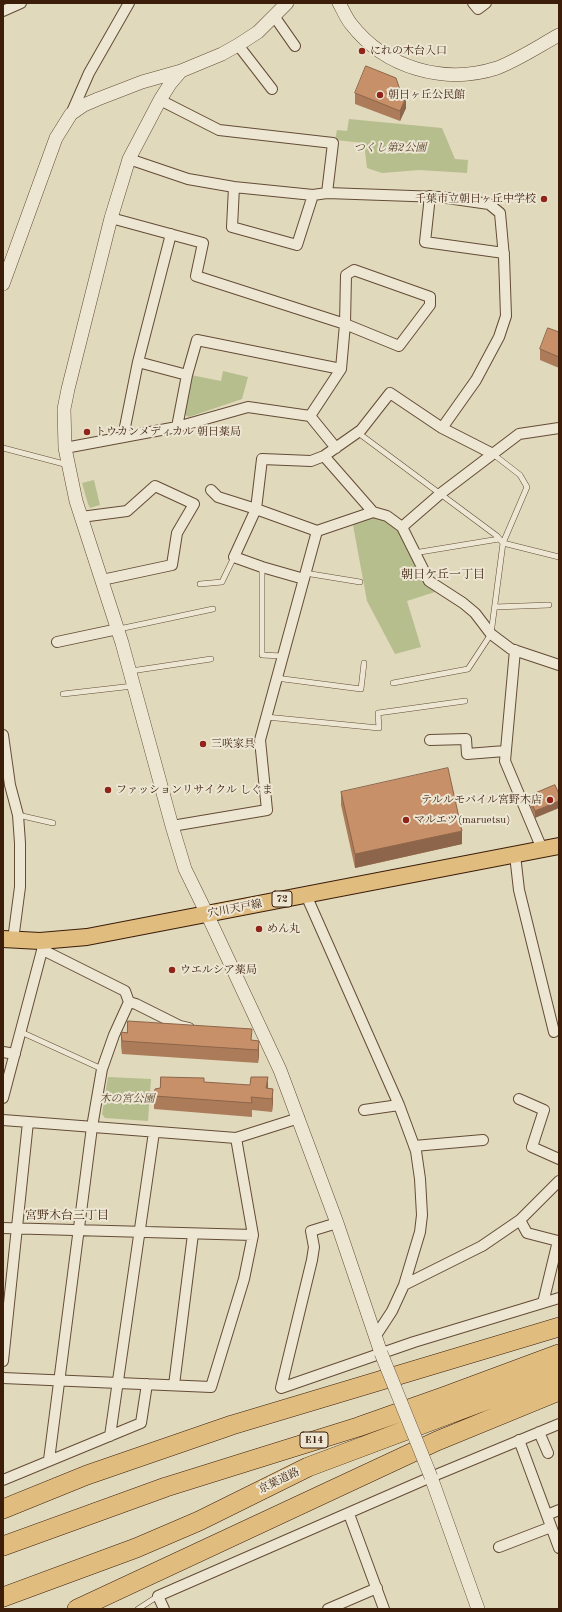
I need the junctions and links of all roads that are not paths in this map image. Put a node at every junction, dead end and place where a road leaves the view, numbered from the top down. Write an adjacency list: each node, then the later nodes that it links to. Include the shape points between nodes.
1 (21, 3): 7 (street)
2 (129, 3): 15 (street, via 89,73)
3 (287, 3): 8 (street)
4 (339, 3): 9 (street, via 350,23 379,51 411,68 428,72 464,74 497,68)
5 (473, 3): 6 (street, via 478,9)
6 (486, 3)
7 (3, 11)
8 (274, 16): 10 (street, via 258,32); 11 (street)
9 (559, 35)
10 (238, 45): 12 (street); 13 (street)
11 (295, 46)
12 (181, 71): 14 (street); 15 (street, via 142,82 98,99)
13 (272, 89)
14 (160, 100): 16 (street); 18 (street, via 219,130 333,143)
15 (71, 114): 24 (street, via 56,138)
16 (129, 160): 17 (street, via 188,179); 21 (street)
17 (234, 187): 19 (street); 19 (street, via 232,227 297,245)
18 (327, 193): 19 (street); 20 (street)
19 (313, 195)
20 (430, 196): 23 (street, via 489,204 500,213); 23 (street, via 425,242)
21 (111, 218): 22 (street); 36 (street, via 68,389 64,409)
22 (171, 234): 25 (street, via 204,243 196,276); 26 (street)
23 (504, 253): 31 (street, via 506,316 499,337 476,380)
24 (3, 284)
25 (345, 324): 25 (street, via 346,275 354,270 430,297 430,305 399,346); 27 (street)
26 (138, 362): 28 (street); 34 (street)
27 (341, 369): 28 (street, via 197,340); 29 (street)
28 (187, 375): 30 (street)
29 (310, 416): 30 (street, via 248,408); 37 (street)
30 (177, 426): 34 (street)
31 (442, 428): 33 (street, via 390,393); 38 (street)
32 (559, 428): 38 (street, via 519,434)
33 (357, 432): 37 (street); 42 (lane)
34 (123, 437): 36 (street)
35 (3, 448): 40 (lane)
36 (65, 448): 40 (street)
37 (336, 448): 39 (street)
38 (493, 454): 42 (street); 48 (lane, via 520,475 527,488)
39 (324, 456): 43 (street, via 311,461 262,459); 44 (street)
40 (68, 466): 45 (street)
41 (211, 490): 43 (street, via 218,497)
42 (440, 494): 46 (street); 48 (lane)
43 (256, 509): 47 (street); 50 (street)
44 (373, 512): 46 (street, via 387,516); 47 (street)
45 (81, 517): 54 (street); 54 (street, via 128,511 155,486 194,504 177,534 172,565)
46 (402, 527): 49 (street)
47 (317, 531): 53 (street)
48 (501, 541): 49 (lane); 51 (lane); 58 (lane)
49 (414, 553): 61 (street, via 429,581 475,613)
50 (234, 557): 52 (street); 56 (lane, via 222,582)
51 (559, 557)
52 (262, 567): 53 (street); 64 (lane, via 262,655)
53 (304, 576): 55 (lane); 64 (street)
54 (102, 580): 60 (street)
55 (360, 582)
56 (200, 584)
57 (549, 606): 58 (lane)
58 (495, 607): 61 (lane)
59 (213, 609): 60 (lane)
60 (118, 629): 62 (street); 68 (street)
61 (491, 634): 63 (street); 70 (lane, via 468,669)
62 (57, 642)
63 (515, 650): 67 (street); 77 (street)
64 (282, 656): 69 (street)
65 (211, 659): 68 (lane)
66 (364, 663): 69 (lane, via 361,689)
67 (559, 665)
68 (130, 672): 71 (street)
69 (276, 678): 74 (street)
70 (392, 682)
71 (134, 686): 72 (lane); 82 (street)
72 (63, 694)
73 (465, 701): 74 (lane, via 378,713 379,728)
74 (266, 717): 82 (street, via 260,740 267,810)
75 (3, 735): 78 (street)
76 (430, 740): 77 (street, via 466,739 467,754)
77 (506, 751): 84 (street, via 504,761)
78 (4, 755): 79 (street)
79 (6, 784): 80 (street)
80 (18, 815): 81 (lane); 88 (street, via 20,887)
81 (53, 823)
82 (172, 826): 87 (street, via 185,869)
83 (559, 846): 84 (main road, 穴川天戸線 / 72)
84 (542, 849): 85 (main road, 穴川天戸線 / 72)
85 (515, 855): 86 (main road, 穴川天戸線 / 72); 94 (street, via 519,890)
86 (306, 895): 87 (main road, 穴川天戸線 / 72); 101 (street)
87 (207, 914): 89 (main road, 穴川天戸線 / 72); 95 (street)
88 (8, 939): 89 (main road, 穴川天戸線 / 72)
89 (44, 945): 90 (street, via 125,991); 92 (street)
90 (129, 1002): 91 (street, via 180,1026); 98 (street)
91 (202, 1029)
92 (21, 1032): 97 (street); 98 (lane)
93 (248, 1032): 95 (street)
94 (554, 1032)
95 (264, 1033): 103 (street)
96 (3, 1052): 97 (street)
97 (15, 1054): 99 (street)
98 (102, 1069): 106 (street)
99 (3, 1098)
100 (519, 1099): 111 (street, via 544,1110 532,1147)
101 (400, 1105): 102 (street); 110 (street)
102 (364, 1110)
103 (299, 1118): 108 (street); 114 (street)
104 (3, 1120): 105 (street)
105 (28, 1122): 106 (street); 116 (street)
106 (92, 1127): 107 (street); 117 (street)
107 (154, 1132): 108 (street); 118 (street)
108 (236, 1138): 120 (street)
109 (483, 1140): 110 (street)
110 (414, 1146): 121 (street, via 420,1180 422,1215 420,1232)
111 (559, 1159)
112 (559, 1181): 113 (street)
113 (520, 1220): 121 (street, via 482,1246); 123 (street, via 527,1233 558,1241)
114 (337, 1223): 125 (street); 126 (street, via 311,1231 314,1247 312,1260 281,1388)
115 (3, 1228): 116 (street)
116 (17, 1228): 117 (street); 128 (street)
117 (79, 1230): 118 (street); 131 (street)
118 (140, 1232): 119 (street); 132 (street)
119 (193, 1234): 120 (street); 134 (street)
120 (253, 1235): 134 (street, via 244,1279 211,1387)
121 (404, 1285): 125 (street, via 392,1311)
122 (559, 1298): 123 (street)
123 (543, 1303): 126 (street)
124 (559, 1327): 144 (highway, via 232,1425 87,1475)
125 (375, 1337): 126 (street)
126 (381, 1353): 142 (street, bridge)
127 (559, 1354): 149 (highway, E14, via 408,1410 166,1486)
128 (3, 1361)
129 (559, 1373): 154 (highway, 京葉道路 / E14, via 308,1467 199,1521 136,1548)
130 (3, 1378): 131 (street)
131 (60, 1380): 132 (street); 141 (street)
132 (118, 1383): 133 (street); 138 (street)
133 (147, 1384): 134 (street); 138 (street, via 141,1423)
134 (174, 1385)
135 (559, 1390): 155 (highway, via 437,1441)
136 (559, 1424): 137 (street)
137 (539, 1432): 139 (street); 140 (street)
138 (110, 1436): 141 (street)
139 (518, 1440): 142 (street); 147 (street)
140 (548, 1453)
141 (49, 1460): 143 (street)
142 (431, 1477): 146 (street); 160 (street)
143 (3, 1480)
144 (3, 1509)
145 (559, 1510): 147 (street)
146 (349, 1514): 152 (street); 153 (street)
147 (547, 1515): 148 (street)
148 (551, 1527): 150 (street); 151 (street)
149 (3, 1546)
150 (499, 1547)
151 (559, 1548)
152 (377, 1588): 158 (street); 159 (street)
153 (158, 1596): 156 (lane); 157 (street)
154 (3, 1597)
155 (77, 1609)
156 (138, 1609)
157 (164, 1609)
158 (328, 1609)
159 (384, 1609)
160 (478, 1609)

